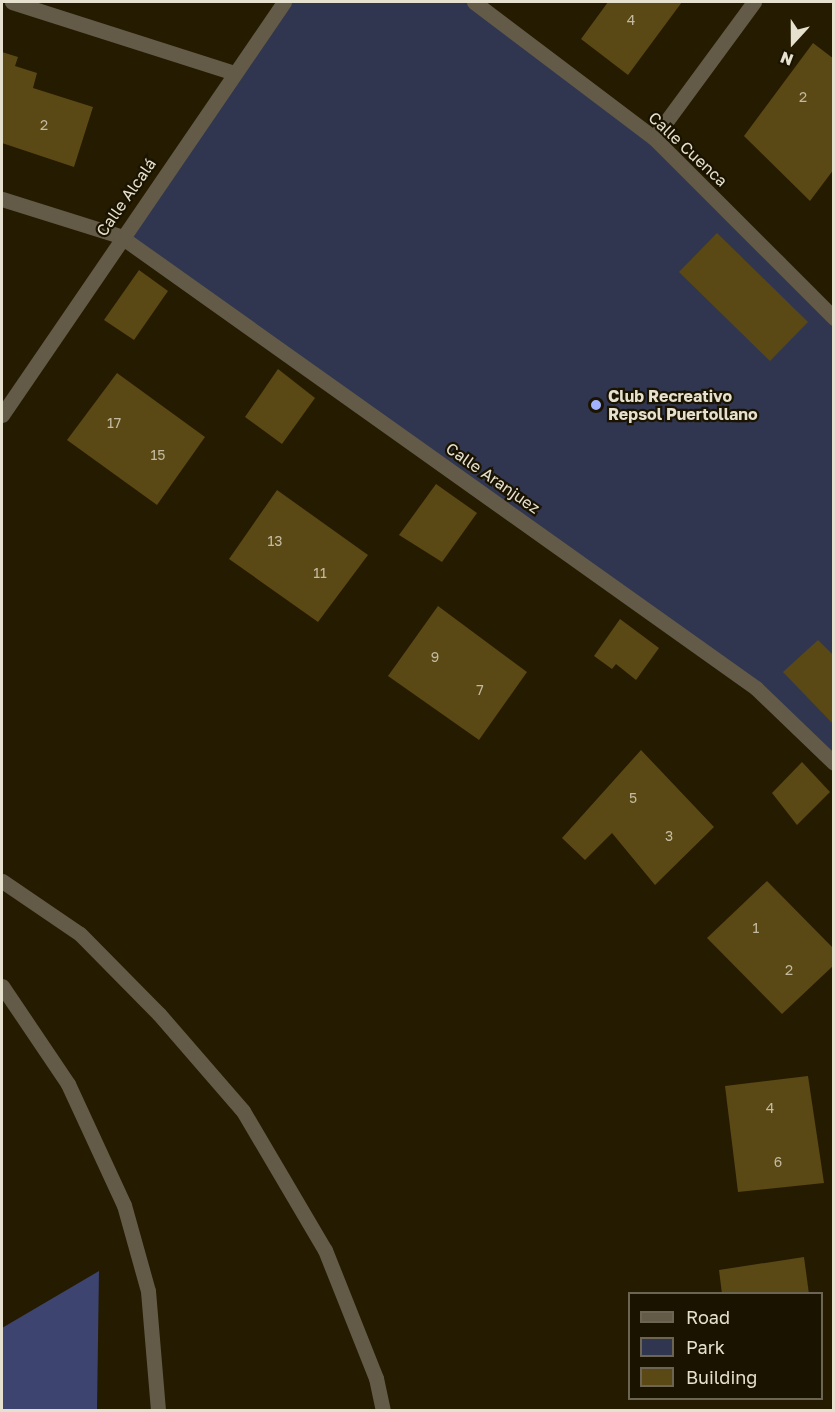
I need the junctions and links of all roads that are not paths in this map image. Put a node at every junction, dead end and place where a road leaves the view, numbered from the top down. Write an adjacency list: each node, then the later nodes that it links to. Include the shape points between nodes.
1 (12, 2): 5 (street)
2 (284, 2): 5 (street, Calle Alcalá)
3 (474, 2): 6 (street, Calle Cuenca)
4 (754, 2): 6 (street)
5 (234, 73): 8 (street, Calle Alcalá)
6 (654, 138): 9 (street, Calle Cuenca)
7 (2, 199): 8 (street, Calle Aranjuez)
8 (120, 236): 10 (street, Calle Alcalá); 11 (street, Calle Aranjuez, via 756,688)
9 (834, 318)
10 (2, 415)
11 (834, 763)
12 (2, 881): 15 (street, via 81,934 159,1014 243,1111 325,1250 376,1378)
13 (2, 986): 14 (street, via 68,1084 124,1205 148,1291)
14 (158, 1410)
15 (383, 1410)

